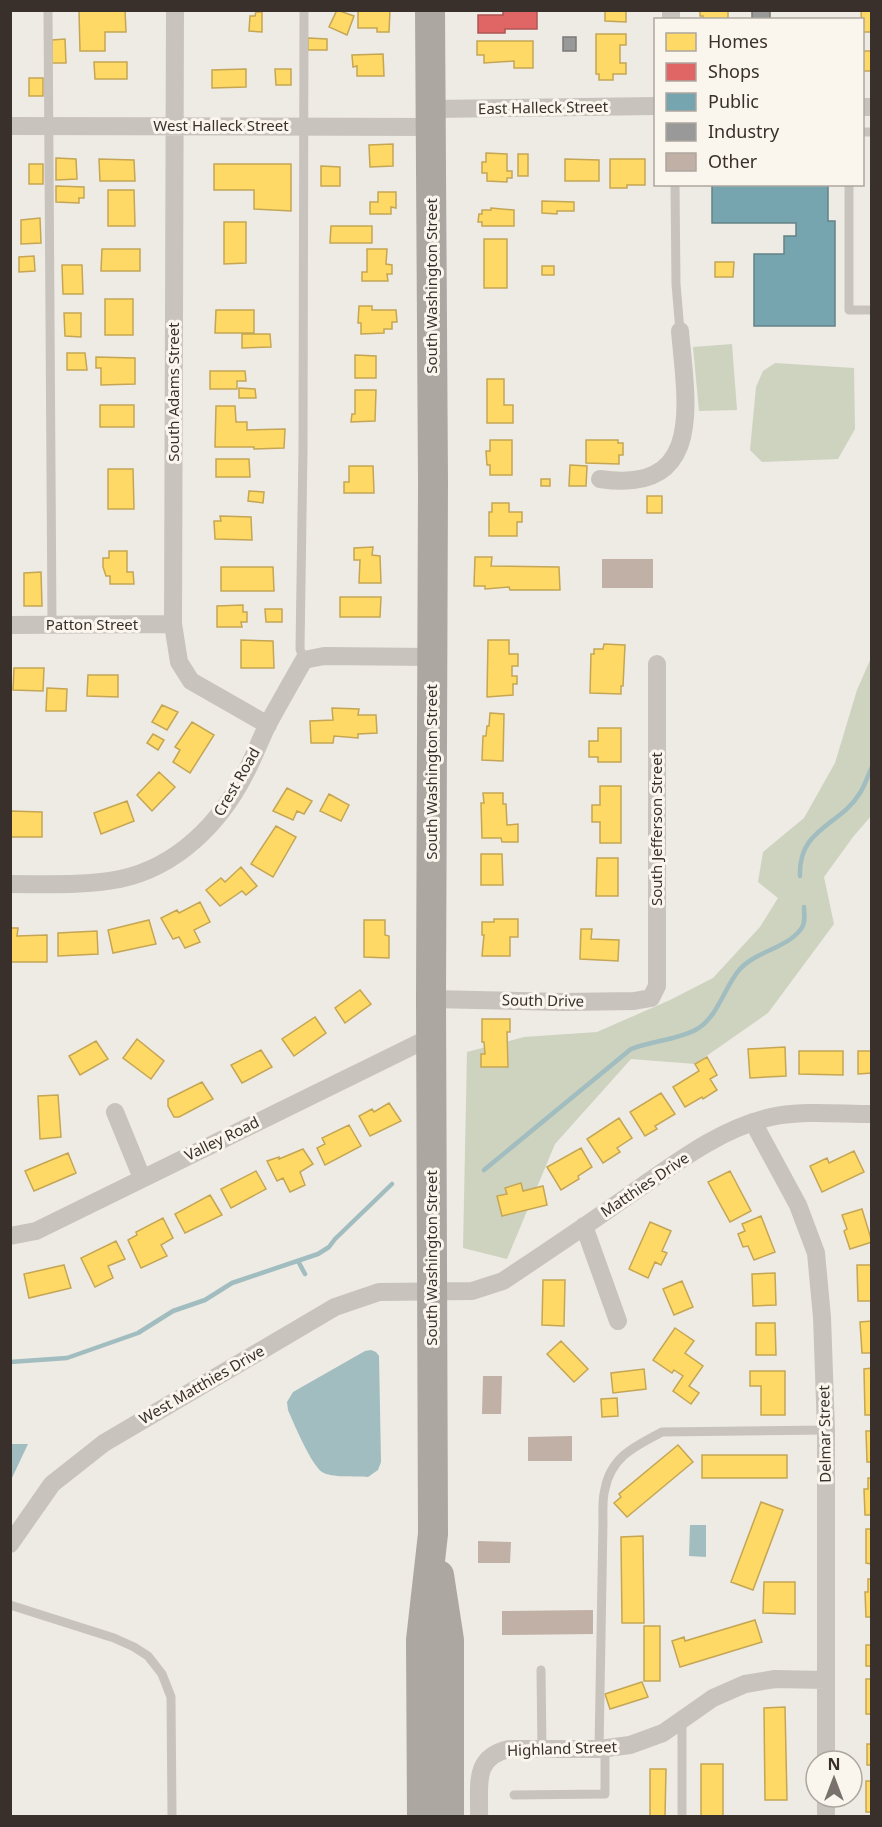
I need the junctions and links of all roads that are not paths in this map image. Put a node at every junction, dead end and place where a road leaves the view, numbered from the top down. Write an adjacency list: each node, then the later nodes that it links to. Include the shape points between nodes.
1 (48, 10): 8 (lane)
2 (175, 10): 9 (street, South Adams Street)
3 (304, 10): 10 (lane)
4 (430, 10): 6 (main road, South Washington Street)
5 (654, 106): 6 (street, East Halleck Street)
6 (432, 118): 10 (street, West Halleck Street); 19 (main road, South Washington Street)
7 (10, 126): 8 (street, West Halleck Street)
8 (50, 126): 9 (street, West Halleck Street); 18 (lane)
9 (174, 126): 10 (street, West Halleck Street); 16 (street, South Adams Street)
10 (303, 127): 20 (lane, via 300,649)
11 (675, 186): 14 (lane)
12 (849, 186): 13 (lane, via 849,310)
13 (872, 310)
14 (680, 331): 15 (street, via 686,406 682,443 661,472 643,480 622,483)
15 (600, 479)
16 (173, 624): 18 (street, Patton Street); 22 (street, South Adams Street, via 178,662 191,681)
17 (10, 625): 18 (street, Patton Street)
18 (52, 625)
19 (432, 657): 20 (street, via 324,656); 25 (main road, South Washington Street)
20 (304, 660): 22 (street, Crest Road)
21 (657, 664): 24 (street, South Jefferson Street, via 657,986)
22 (268, 725): 23 (street, Crest Road, via 227,805 183,850 155,867 121,879)
23 (10, 884)
24 (653, 993): 25 (street, South Drive, via 651,998 633,1001)
25 (431, 999): 26 (main road, South Washington Street)
26 (431, 1037): 30 (street, Valley Road); 33 (main road, South Washington Street)
27 (115, 1113): 30 (street)
28 (872, 1114): 29 (street, Matthies Drive, via 808,1114)
29 (753, 1122): 31 (street, Matthies Drive, via 692,1152); 35 (street, Delmar Street, via 798,1205 816,1253)
30 (142, 1178): 32 (street, Valley Road, via 36,1231)
31 (584, 1226): 33 (street, Matthies Drive, via 503,1281 472,1291); 34 (street)
32 (10, 1236)
33 (432, 1293): 36 (main road, South Washington Street); 37 (street, West Matthies Drive, via 379,1292 335,1307 114,1437 52,1484)
34 (618, 1320)
35 (826, 1430): 40 (street, Delmar Street); 42 (lane, via 662,1432 638,1444 615,1463 604,1489)
36 (433, 1534): 47 (main road, South Washington Street, via 421,1640); 48 (main road, South Washington Street, via 449,1640)
37 (10, 1544)
38 (10, 1605): 46 (lane, via 134,1647 148,1656 162,1674 171,1697)
39 (541, 1670): 44 (lane)
40 (826, 1680): 41 (street, Highland Street, via 775,1679 745,1684 713,1698); 43 (street, Delmar Street)
41 (682, 1720): 42 (street, Highland Street, via 663,1733 630,1745); 50 (lane)
42 (602, 1749): 44 (street, Highland Street); 45 (lane, via 605,1794)
43 (826, 1749)
44 (542, 1750): 49 (street, Highland Street, via 509,1749 495,1752 484,1761)
45 (514, 1795)
46 (172, 1816)
47 (422, 1816)
48 (449, 1816)
49 (479, 1816)
50 (682, 1816)

